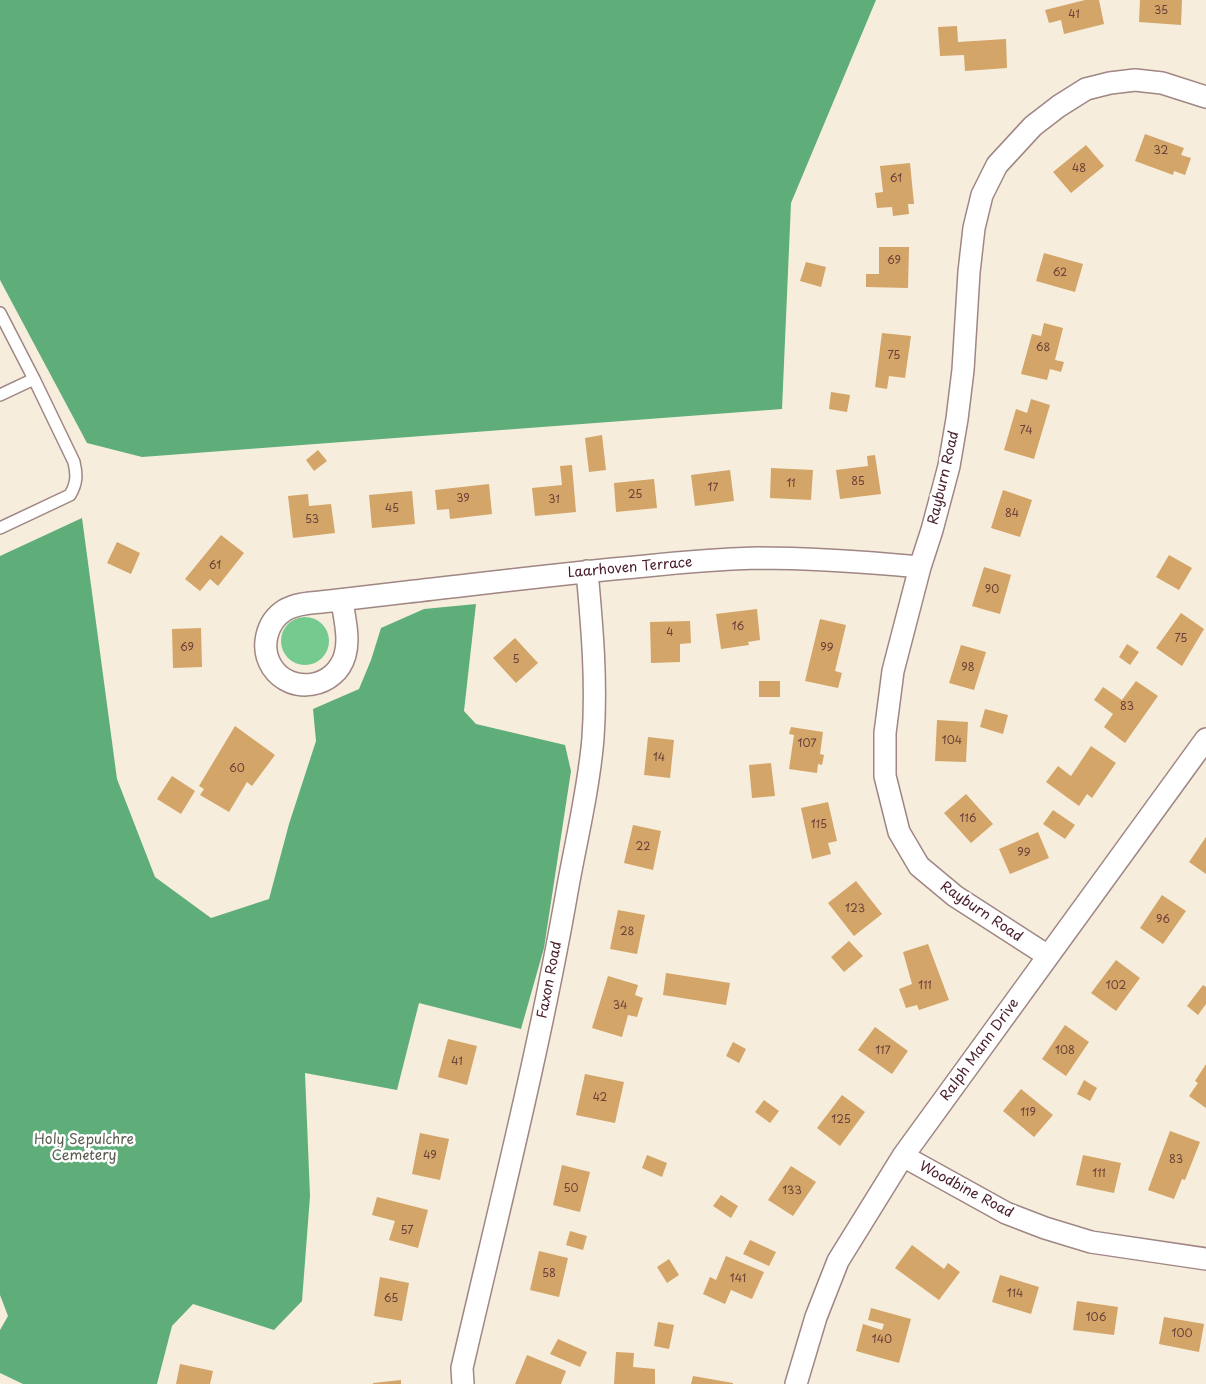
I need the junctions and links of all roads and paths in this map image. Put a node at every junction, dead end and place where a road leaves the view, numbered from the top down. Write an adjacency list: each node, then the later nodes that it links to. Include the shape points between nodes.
1 (1206, 97): 6 (street, Rayburn Road, via 1135,80 1086,89 1033,126 997,165 982,195 974,228 957,419 946,475)
2 (0, 313): 3 (lane)
3 (34, 379): 4 (lane); 5 (lane, via 74,462 76,484 70,495)
4 (0, 395)
5 (0, 528)
6 (920, 567): 7 (street, Laarhoven Terrace, via 826,559 756,558); 10 (street, Rayburn Road, via 893,671 885,733 885,776 898,832 919,866 955,896)
7 (587, 571): 8 (street, Laarhoven Terrace); 13 (street, Faxon Road, via 594,698 587,779 551,981 462,1368)
8 (342, 600): 8 (street, Laarhoven Terrace, via 292,607 274,620 265,648 273,669 284,679 298,685 312,685 337,671 347,645)
9 (1206, 739): 10 (street, Ralph Mann Drive)
10 (1048, 956): 11 (street, Ralph Mann Drive)
11 (903, 1156): 12 (street, Woodbine Road, via 1006,1213 1045,1228 1091,1242); 14 (street, Ralph Mann Drive, via 838,1261 816,1317)
12 (1206, 1259)
13 (463, 1384)
14 (796, 1384)

